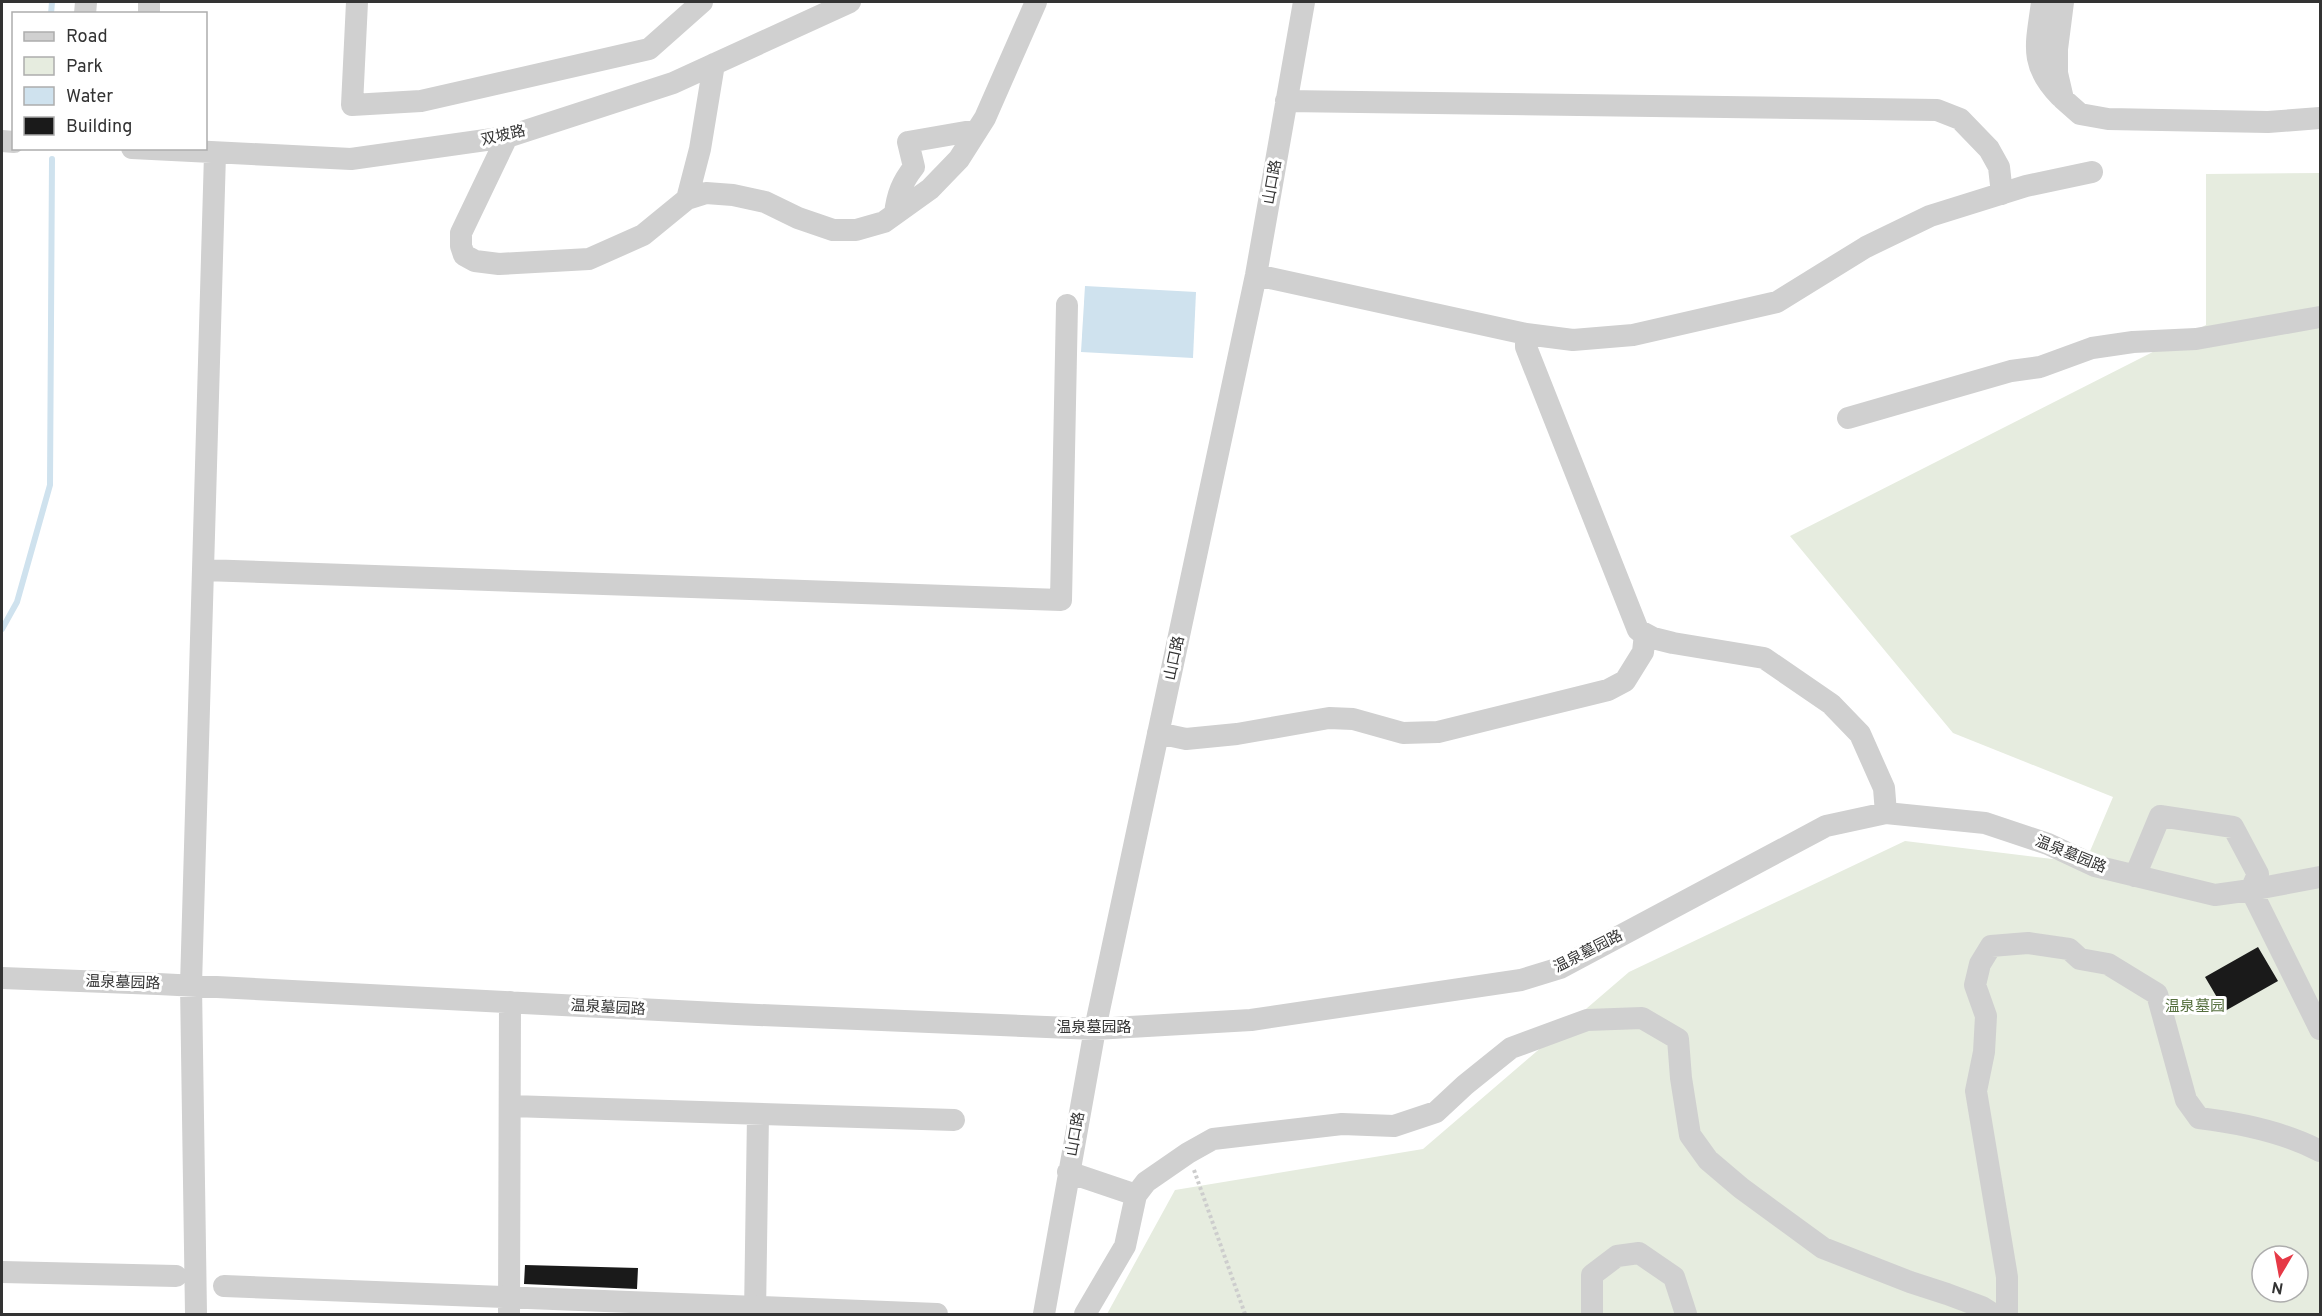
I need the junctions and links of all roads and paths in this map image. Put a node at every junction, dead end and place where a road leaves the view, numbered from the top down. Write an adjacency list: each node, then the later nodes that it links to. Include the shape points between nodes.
1 (357, 2): 2 (street, via 352,105 421,101 649,49)
2 (702, 2)
3 (850, 2): 8 (street, 双坡路)
4 (1036, 2): 12 (street)
5 (1304, 2): 10 (street, 山口路)
6 (2042, 2): 9 (street, via 2037,61 2045,81)
7 (2063, 2): 9 (street, via 2057,65)
8 (714, 64): 13 (street, 双坡路, via 674,83); 18 (street)
9 (2063, 99): 11 (street, via 2080,114 2108,119 2268,122)
10 (1286, 101): 17 (street, via 1937,110 1960,119 1989,149 1999,167); 20 (street, 山口路)
11 (2320, 118)
12 (977, 130): 19 (street, via 959,159 930,189); 19 (street, via 908,142 914,167 903,181)
13 (507, 136): 15 (street, 双坡路, via 351,159); 18 (street, via 461,233 464,255 475,261 499,264 589,259 643,236)
14 (157, 150): 15 (street, 双坡路)
15 (215, 154): 25 (street)
16 (2092, 172): 17 (street)
17 (2002, 194): 23 (street, via 1930,216 1876,242 1777,302 1632,335 1573,340)
18 (687, 199): 19 (street, via 705,193 765,201 833,230 856,230 884,222)
19 (895, 214)
20 (1256, 275): 23 (street); 27 (street, 山口路)
21 (1067, 305): 25 (street, via 1061,600)
22 (2320, 317): 24 (street, via 2196,339 2092,348 2040,367 2011,371)
23 (1526, 334): 26 (street, via 1526,347 1634,621)
24 (1848, 418)
25 (203, 570): 33 (street)
26 (1645, 634): 27 (street, via 1643,652 1625,681 1608,690 1438,732 1403,733 1353,719 1329,718 1186,739); 28 (street, via 1673,643 1764,658 1831,704 1860,734 1884,788)
27 (1158, 733): 35 (street, 山口路)
28 (1886, 813): 29 (street, 温泉墓园路, via 1985,823 2048,844 2095,866); 35 (street, 温泉墓园路, via 1826,826 1560,968 1521,980 1251,1020)
29 (2135, 876): 31 (street, 温泉墓园路, via 2215,895); 31 (street, via 2160,816 2233,827 2258,874)
30 (2320, 877): 31 (street, 温泉墓园路)
31 (2251, 890): 36 (street)
32 (2, 978): 33 (street, 温泉墓园路)
33 (191, 985): 34 (street, 温泉墓园路); 49 (street)
34 (510, 1002): 35 (street, 温泉墓园路); 37 (street)
35 (1095, 1029): 42 (street, 山口路)
36 (2320, 1029)
37 (511, 1106): 38 (street); 47 (street)
38 (758, 1114): 39 (street); 48 (street)
39 (954, 1120)
40 (2320, 1151): 57 (street, via 2302,1142 2227,1121 2199,1118 2186,1100 2157,994 2108,964 2080,959 2069,949 2028,943 1991,946 1980,964 1975,985 1986,1016 1976,1091 2007,1277)
41 (1188, 1152): 43 (street, via 1146,1182); 53 (path); 56 (street, via 1213,1139 1342,1124 1394,1126 1436,1112 1511,1048 1587,1020 1642,1018 1678,1039 1690,1135 1724,1174 1823,1248)
42 (1068, 1172): 43 (street); 51 (street, 山口路)
43 (1136, 1195): 52 (street, via 1125,1246)
44 (2, 1272): 45 (street)
45 (176, 1276)
46 (224, 1286): 47 (street)
47 (509, 1306): 48 (street)
48 (755, 1310): 50 (street)
49 (196, 1314)
50 (937, 1314)
51 (1044, 1314)
52 (1084, 1314)
53 (1245, 1314)
54 (1593, 1314): 55 (street, via 1592,1275 1617,1256 1639,1253 1674,1277)
55 (1686, 1314)
56 (1993, 1314)
57 (2007, 1314)

